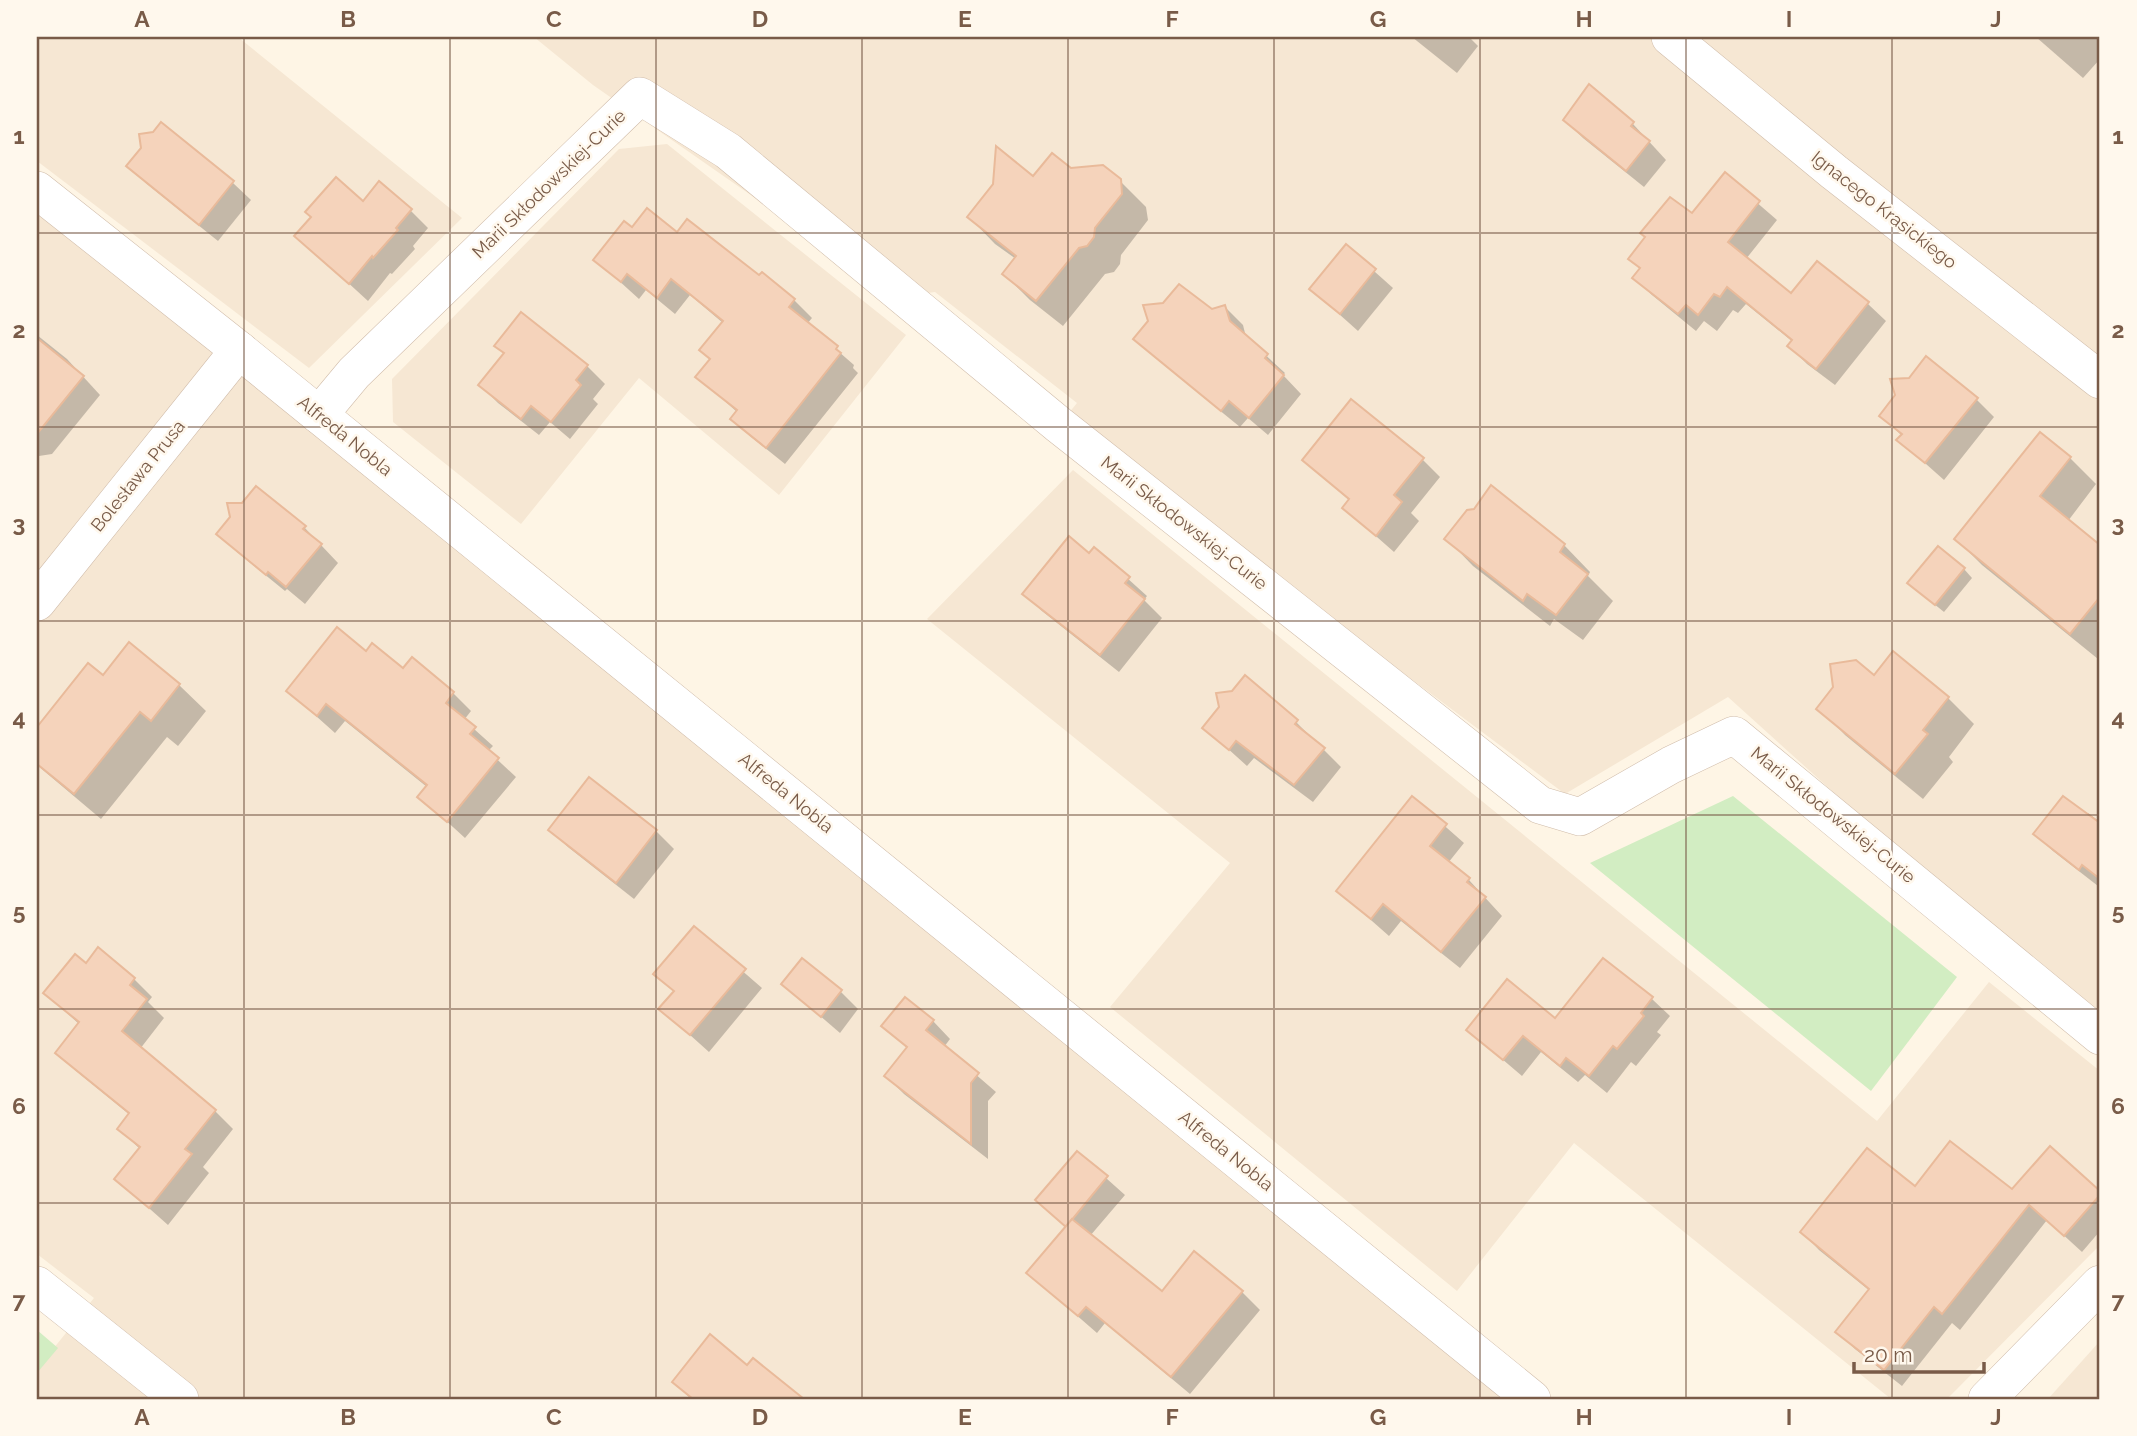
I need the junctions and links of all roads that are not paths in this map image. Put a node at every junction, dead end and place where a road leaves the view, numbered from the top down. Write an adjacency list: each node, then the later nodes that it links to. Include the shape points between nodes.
1 (1670, 37): 4 (street, Ignacego Krasickiego)
2 (37, 190): 3 (street, Alfreda Nobla)
3 (239, 350): 5 (street, Alfreda Nobla); 6 (street, Bolesława Prusa)
4 (2100, 380)
5 (319, 415): 7 (street, Marii Skłodowskiej-Curie, via 354,373 640,96 728,151 1070,433 1540,804 1580,817 1734,734); 11 (street, Alfreda Nobla)
6 (37, 602)
7 (2100, 1036)
8 (2100, 1284): 12 (street)
9 (37, 1285): 10 (street)
10 (180, 1399)
11 (1532, 1399)
12 (1987, 1399)

